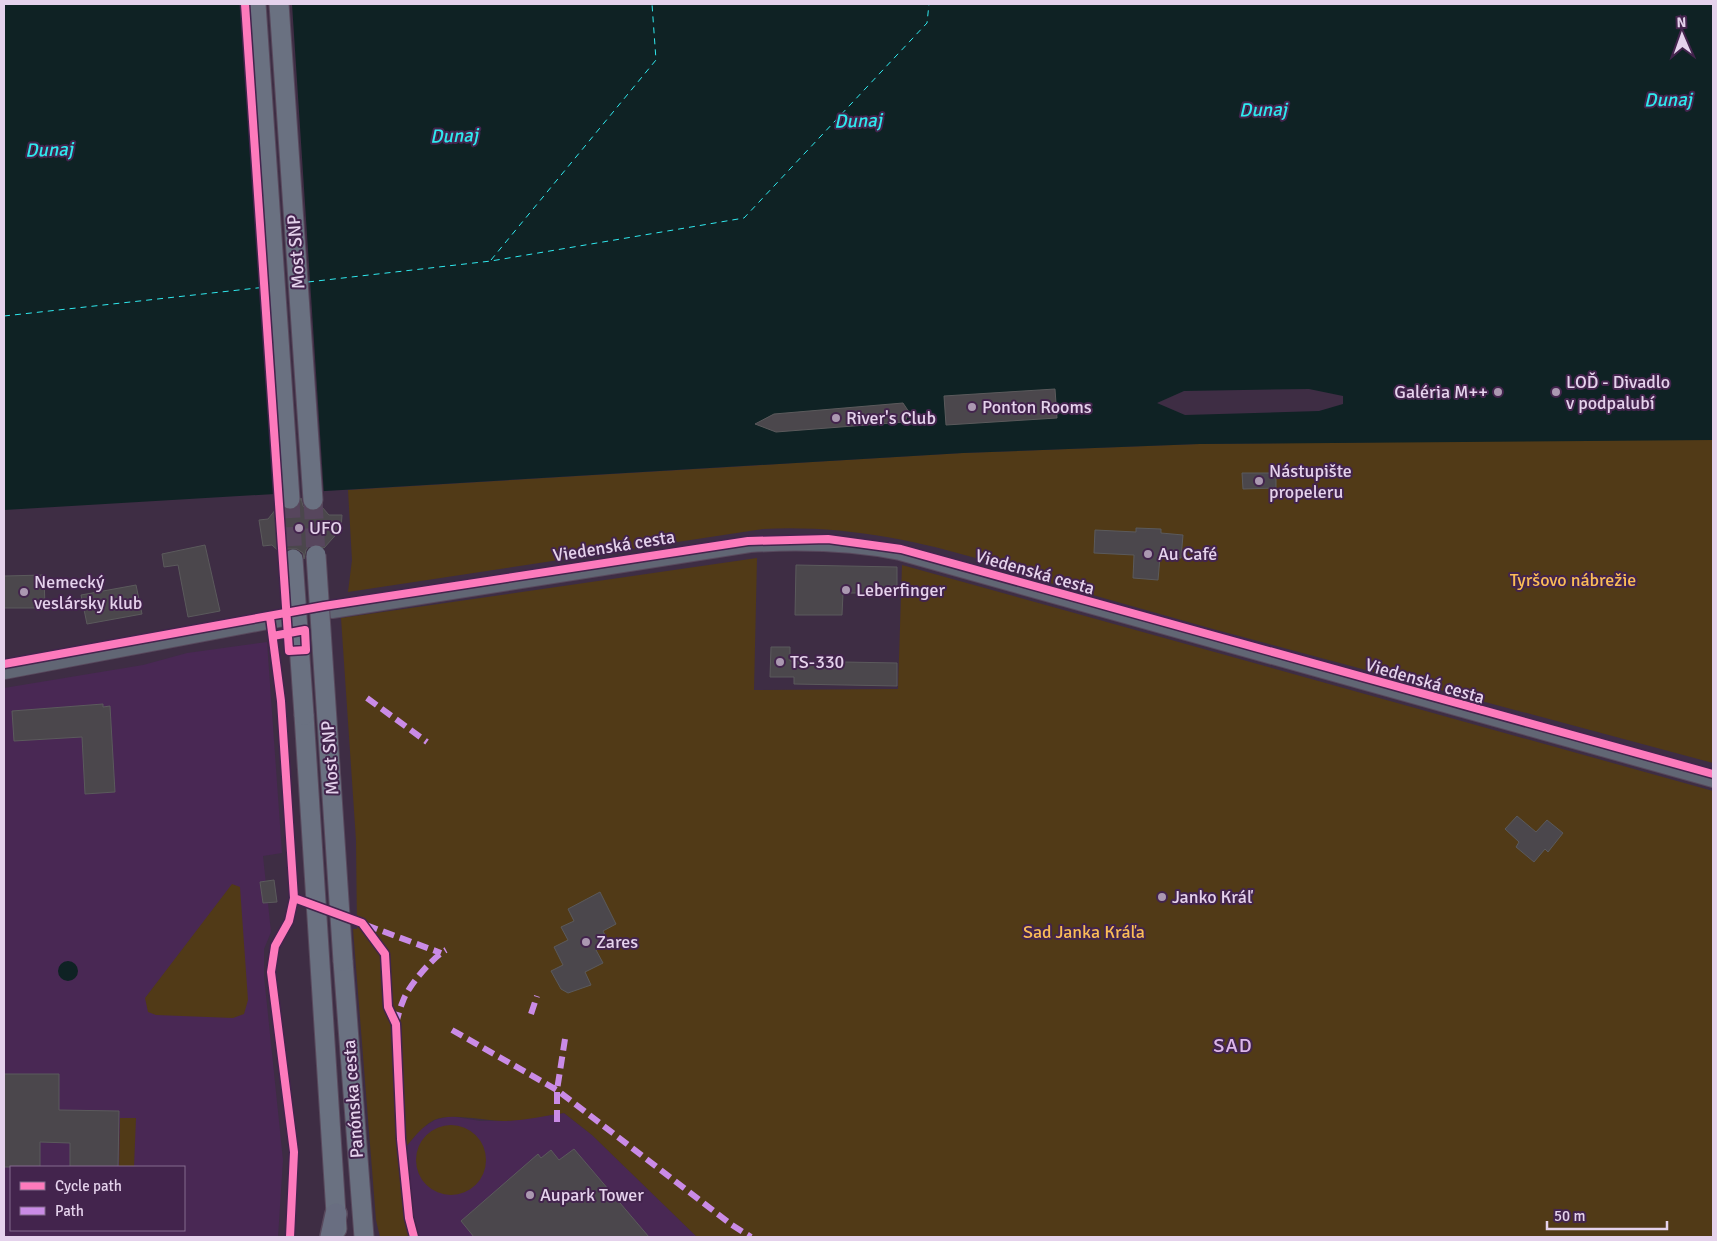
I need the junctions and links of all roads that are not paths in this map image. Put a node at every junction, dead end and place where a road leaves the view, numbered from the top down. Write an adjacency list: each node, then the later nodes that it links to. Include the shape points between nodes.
1 (256, 4): 3 (main road, Most SNP)
2 (279, 4): 4 (main road, Most SNP)
3 (290, 499)
4 (312, 500)
5 (316, 555): 11 (main road, Most SNP, bridge)
6 (294, 559): 12 (main road, Most SNP, bridge)
7 (332, 611): 10 (street, Viedenská cesta, via 750,545 852,545 900,553)
8 (283, 619): 9 (street)
9 (4, 672)
10 (1713, 780)
11 (343, 960): 16 (main road, Panónska cesta)
12 (321, 962): 13 (main road, Panónska cesta)
13 (336, 1214): 14 (main road); 15 (main road, Panónska cesta)
14 (331, 1237)
15 (337, 1237)
16 (364, 1237)

